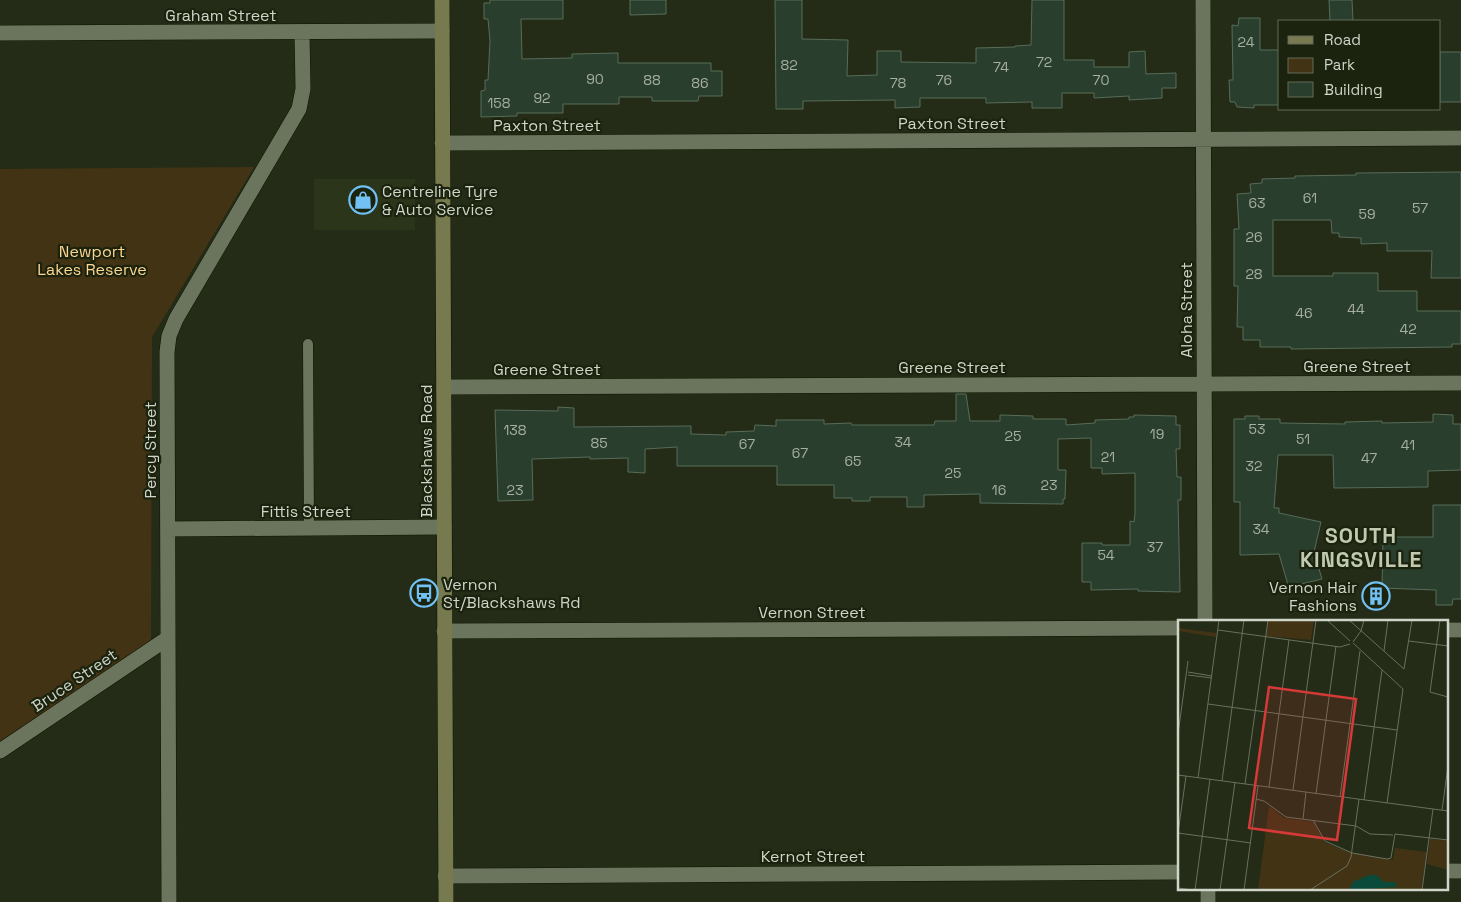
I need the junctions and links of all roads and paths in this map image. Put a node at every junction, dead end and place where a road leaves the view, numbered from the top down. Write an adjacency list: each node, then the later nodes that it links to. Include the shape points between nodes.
1 (442, 0): 3 (main road, Blackshaws Road)
2 (1203, 0): 7 (street, Aloha Street)
3 (442, 31): 4 (street, Graham Street); 8 (main road, Blackshaws Road)
4 (302, 32): 5 (street, Graham Street); 15 (street, Percy Street, via 303,89 299,109 176,319 170,336 167,352)
5 (0, 34)
6 (1461, 138): 7 (street, Paxton Street)
7 (1203, 139): 8 (street, Paxton Street); 11 (street, Aloha Street)
8 (442, 143): 12 (main road, Blackshaws Road)
9 (308, 344): 14 (lane)
10 (1461, 383): 11 (street, Greene Street)
11 (1204, 384): 12 (street, Greene Street); 16 (street, Aloha Street)
12 (444, 387): 13 (main road, Blackshaws Road)
13 (444, 527): 14 (street, Fittis Street); 20 (main road, Blackshaws Road)
14 (309, 528): 15 (street, Fittis Street)
15 (168, 529): 21 (street, Percy Street)
16 (1205, 620)
17 (1178, 628): 20 (street, Vernon Street)
18 (1448, 630): 19 (street)
19 (1461, 630)
20 (444, 631): 26 (main road, Blackshaws Road)
21 (168, 638): 22 (street, Bruce Street); 27 (street, Percy Street)
22 (0, 751)
23 (1448, 871): 24 (street)
24 (1461, 871)
25 (1178, 872): 26 (street, Kernot Street)
26 (446, 876): 28 (main road, Blackshaws Road)
27 (169, 902)
28 (446, 902)

